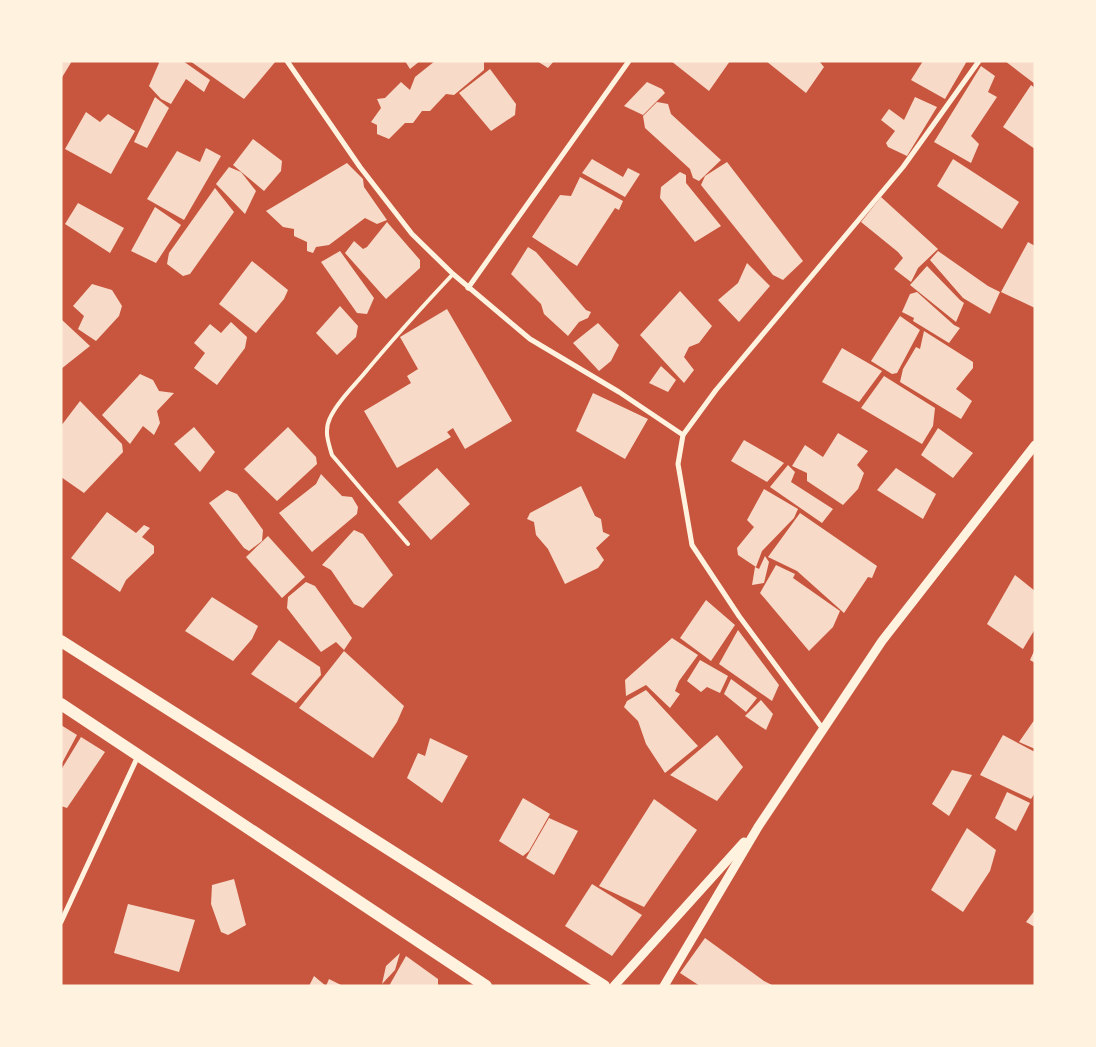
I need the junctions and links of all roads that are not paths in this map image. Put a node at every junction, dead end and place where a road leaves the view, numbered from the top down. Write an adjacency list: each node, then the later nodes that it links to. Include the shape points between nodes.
1 (287, 61): 4 (street, via 360,167 412,234)
2 (629, 61): 5 (street)
3 (979, 61): 6 (street, via 903,167 716,390)
4 (453, 274): 5 (street); 8 (lane, via 340,403 327,428 332,455)
5 (468, 288): 6 (street, via 530,339 620,392)
6 (683, 435): 11 (street, via 678,464 692,545 739,616)
7 (1035, 445): 11 (street, via 882,641)
8 (408, 544)
9 (61, 641): 16 (main road)
10 (61, 704): 12 (main road)
11 (822, 729): 13 (street)
12 (138, 756): 14 (street); 15 (main road)
13 (758, 827): 17 (street); 18 (street)
14 (61, 922)
15 (486, 986)
16 (604, 986)
17 (614, 986)
18 (664, 986)

